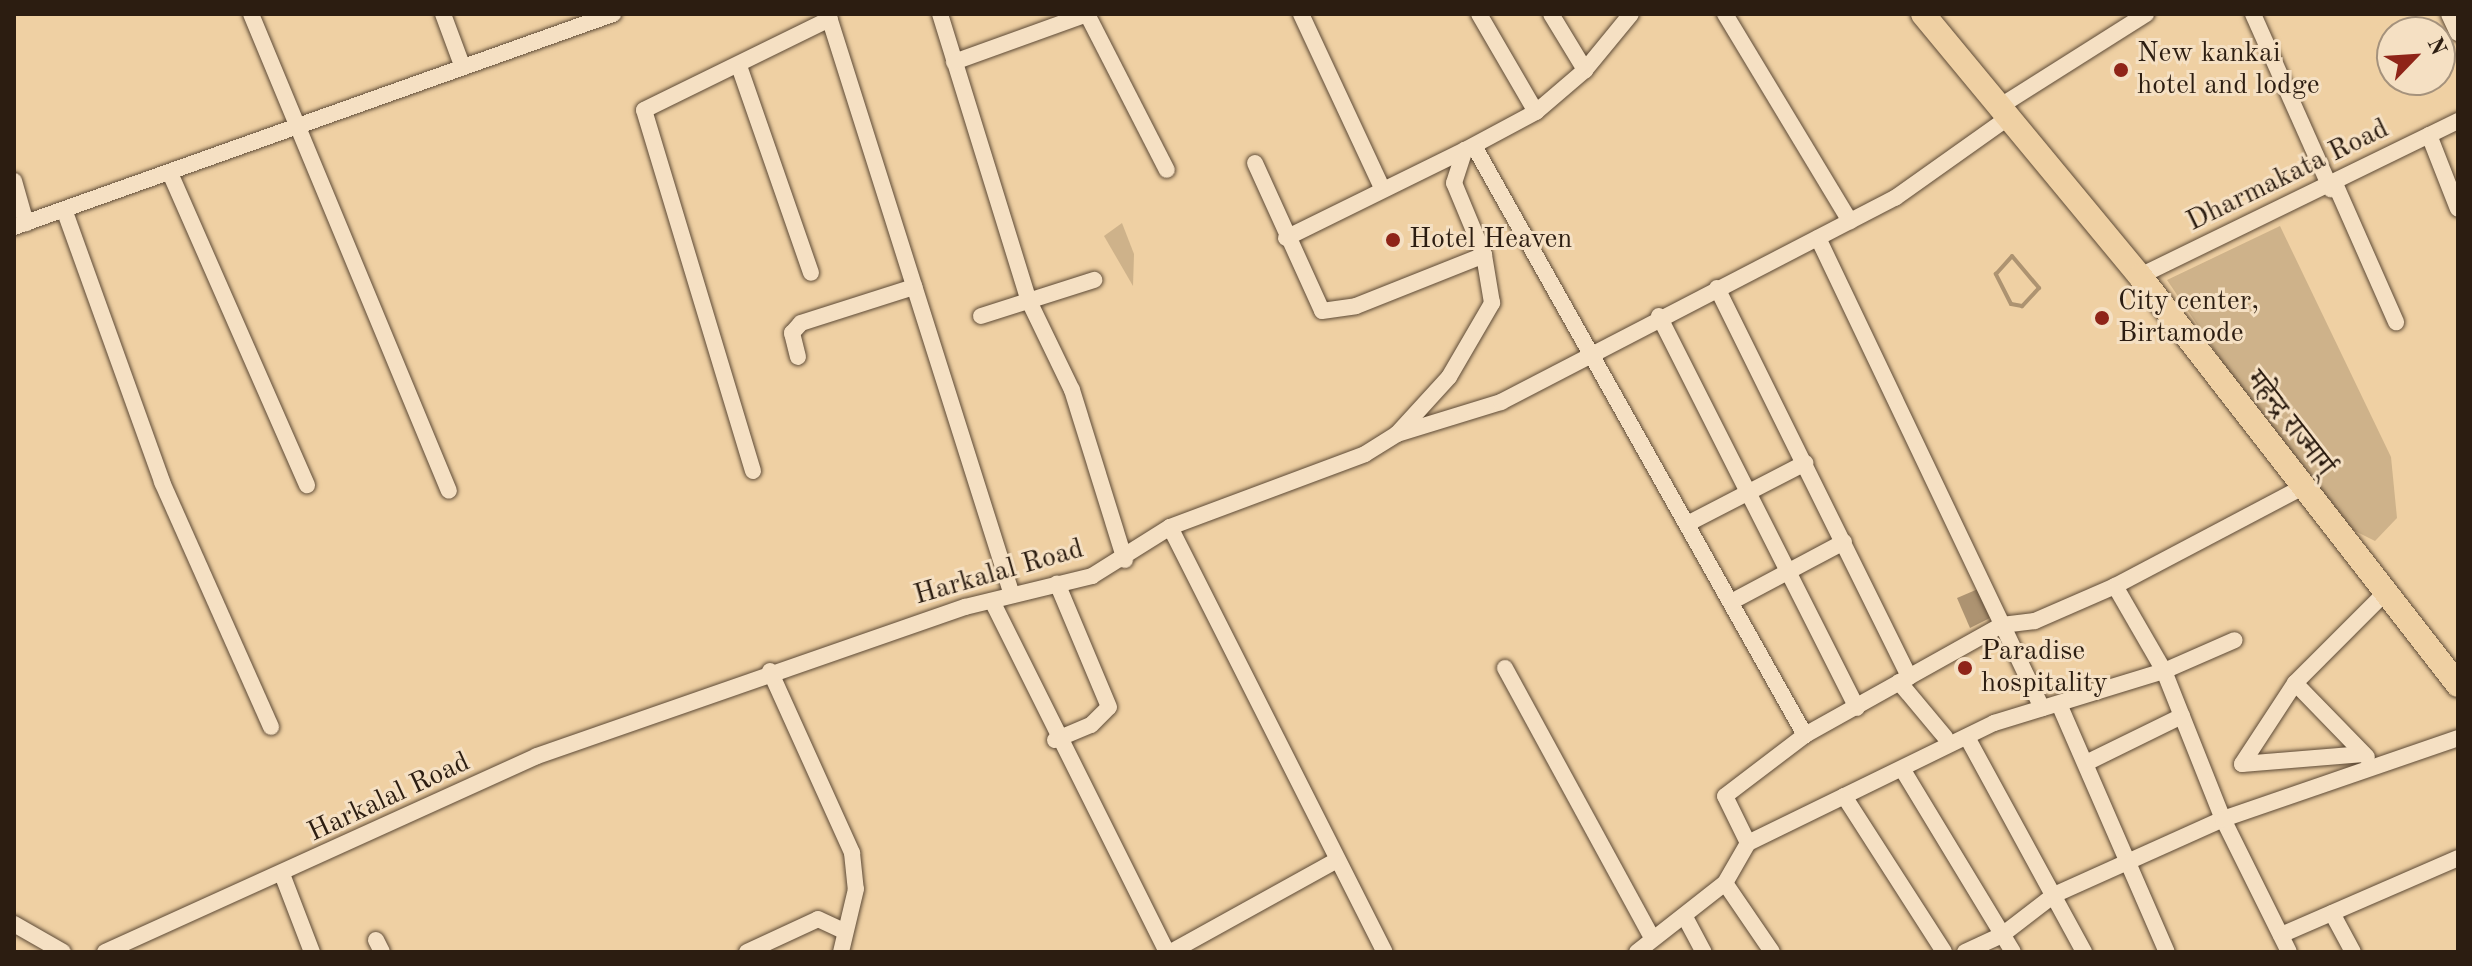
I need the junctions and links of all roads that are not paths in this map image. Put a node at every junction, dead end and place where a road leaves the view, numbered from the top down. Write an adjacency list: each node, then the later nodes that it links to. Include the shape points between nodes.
1 (251, 14): 24 (street)
2 (443, 14): 18 (street)
3 (613, 14): 18 (street)
4 (940, 14): 17 (street)
5 (1087, 14): 17 (street); 28 (street)
6 (1301, 14): 32 (street)
7 (1479, 14): 21 (street)
8 (1551, 14): 20 (street)
9 (1631, 14): 20 (street)
10 (1725, 14): 35 (street)
11 (1923, 14): 22 (highway, महेन्द्र राज्मार्ग्)
12 (2146, 14): 22 (street)
13 (2253, 14): 31 (street)
14 (2449, 14): 16 (street)
15 (829, 16): 19 (street); 43 (street)
16 (2458, 33)
17 (954, 62): 45 (street)
18 (462, 65): 24 (street)
19 (739, 66): 40 (street); 53 (street, via 644,110)
20 (1585, 70): 21 (street)
21 (1536, 112): 26 (street)
22 (2004, 112): 35 (street, via 1937,172); 41 (highway, महेन्द्र राज्मार्ग्)
23 (2458, 121): 25 (street, Dharmakata Road)
24 (294, 124): 29 (street); 56 (street)
25 (2429, 135): 31 (street, Dharmakata Road); 33 (street)
26 (1470, 148): 32 (street); 39 (street, Harkalal Road, via 1454,183); 49 (street)
27 (1255, 163): 37 (street)
28 (1167, 170)
29 (170, 173): 34 (street); 54 (street)
30 (14, 181): 36 (street)
31 (2334, 187): 41 (street, Dharmakata Road); 48 (street)
32 (1382, 188): 37 (street)
33 (2458, 209)
34 (65, 212): 36 (street); 81 (street, via 162,482)
35 (1850, 221): 38 (street)
36 (20, 225)
37 (1286, 238): 39 (street, via 1322,311 1356,306)
38 (1818, 238): 44 (street); 69 (street)
39 (1484, 255): 51 (street, Harkalal Road, via 1493,285 1484,325)
40 (811, 273)
41 (2140, 276): 55 (highway, महेन्द्र राज्मार्ग्)
42 (1094, 280): 45 (street)
43 (914, 287): 50 (street, via 801,323 792,337); 66 (street)
44 (1717, 288): 47 (street); 52 (street)
45 (1028, 299): 46 (street); 61 (street, via 1072,390)
46 (981, 316)
47 (1659, 316): 49 (street); 57 (street)
48 (2396, 322)
49 (1595, 353): 51 (street, via 1501,402); 58 (street)
50 (798, 357)
51 (1397, 434): 59 (street, Harkalal Road, via 1365,454)
52 (1805, 463): 57 (street); 60 (street)
53 (753, 471)
54 (307, 485)
55 (2301, 488): 64 (street); 65 (highway, महेन्द्र राज्मार्ग्)
56 (449, 491)
57 (1748, 494): 58 (street); 62 (street)
58 (1689, 523): 68 (street)
59 (1170, 527): 61 (street, Harkalal Road); 95 (street)
60 (1844, 542): 62 (street); 74 (street)
61 (1125, 560): 63 (street, Harkalal Road)
62 (1787, 572): 68 (street); 78 (street)
63 (1057, 583): 66 (street, Harkalal Road); 86 (street, via 1109,707 1091,725)
64 (2115, 586): 69 (street, via 2035,621); 73 (street)
65 (2385, 593): 75 (street); 76 (highway, महेन्द्र राज्मार्ग्)
66 (1012, 595): 67 (street, Harkalal Road)
67 (992, 601): 72 (street, Harkalal Road); 86 (street)
68 (1731, 602): 82 (street)
69 (2002, 625): 74 (street); 79 (street)
70 (2235, 640): 73 (street)
71 (1505, 668): 106 (street)
72 (770, 671): 97 (street, Harkalal Road, via 537,756); 103 (street, via 852,853 856,889)
73 (2164, 671): 77 (street); 80 (street)
74 (1904, 679): 78 (street); 83 (street)
75 (2295, 683): 87 (street); 87 (street, via 2242,764)
76 (2458, 685)
77 (2059, 704): 79 (street); 88 (street)
78 (1857, 708): 82 (street)
79 (2042, 708): 85 (street)
80 (2182, 716): 88 (street); 92 (street)
81 (271, 727)
82 (1805, 735): 93 (street, via 1725,796)
83 (1945, 737)
84 (2458, 738): 89 (street)
85 (1968, 739): 90 (street); 99 (street)
86 (1055, 740): 112 (street)
87 (2364, 754): 89 (street)
88 (2086, 763): 96 (street)
89 (2379, 770): 92 (street)
90 (1904, 772): 91 (street); 104 (street)
91 (1844, 796): 93 (street); 117 (street)
92 (2223, 819): 96 (street); 105 (street)
93 (1748, 843): 98 (street)
94 (2458, 858): 100 (street)
95 (1337, 860): 112 (street); 113 (street)
96 (2129, 861): 99 (street); 121 (street)
97 (282, 874): 108 (street, Harkalal Road); 109 (street)
98 (1725, 883): 101 (street); 116 (street)
99 (2054, 895): 104 (street); 120 (street)
100 (2332, 913): 105 (street); 123 (street)
101 (1685, 917): 106 (street); 115 (street)
102 (14, 924): 107 (street)
103 (842, 930): 110 (street, via 818,919); 111 (street)
104 (2002, 935): 118 (street); 119 (street)
105 (2281, 935): 122 (street)
106 (1652, 938): 114 (street)
107 (63, 952)
108 (105, 952)
109 (312, 952)
110 (747, 952)
111 (841, 952)
112 (1169, 952)
113 (1385, 952)
114 (1637, 952)
115 (1704, 952)
116 (1772, 952)
117 (1944, 952)
118 (1965, 952)
119 (2013, 952)
120 (2084, 952)
121 (2167, 952)
122 (2289, 952)
123 (2353, 952)

